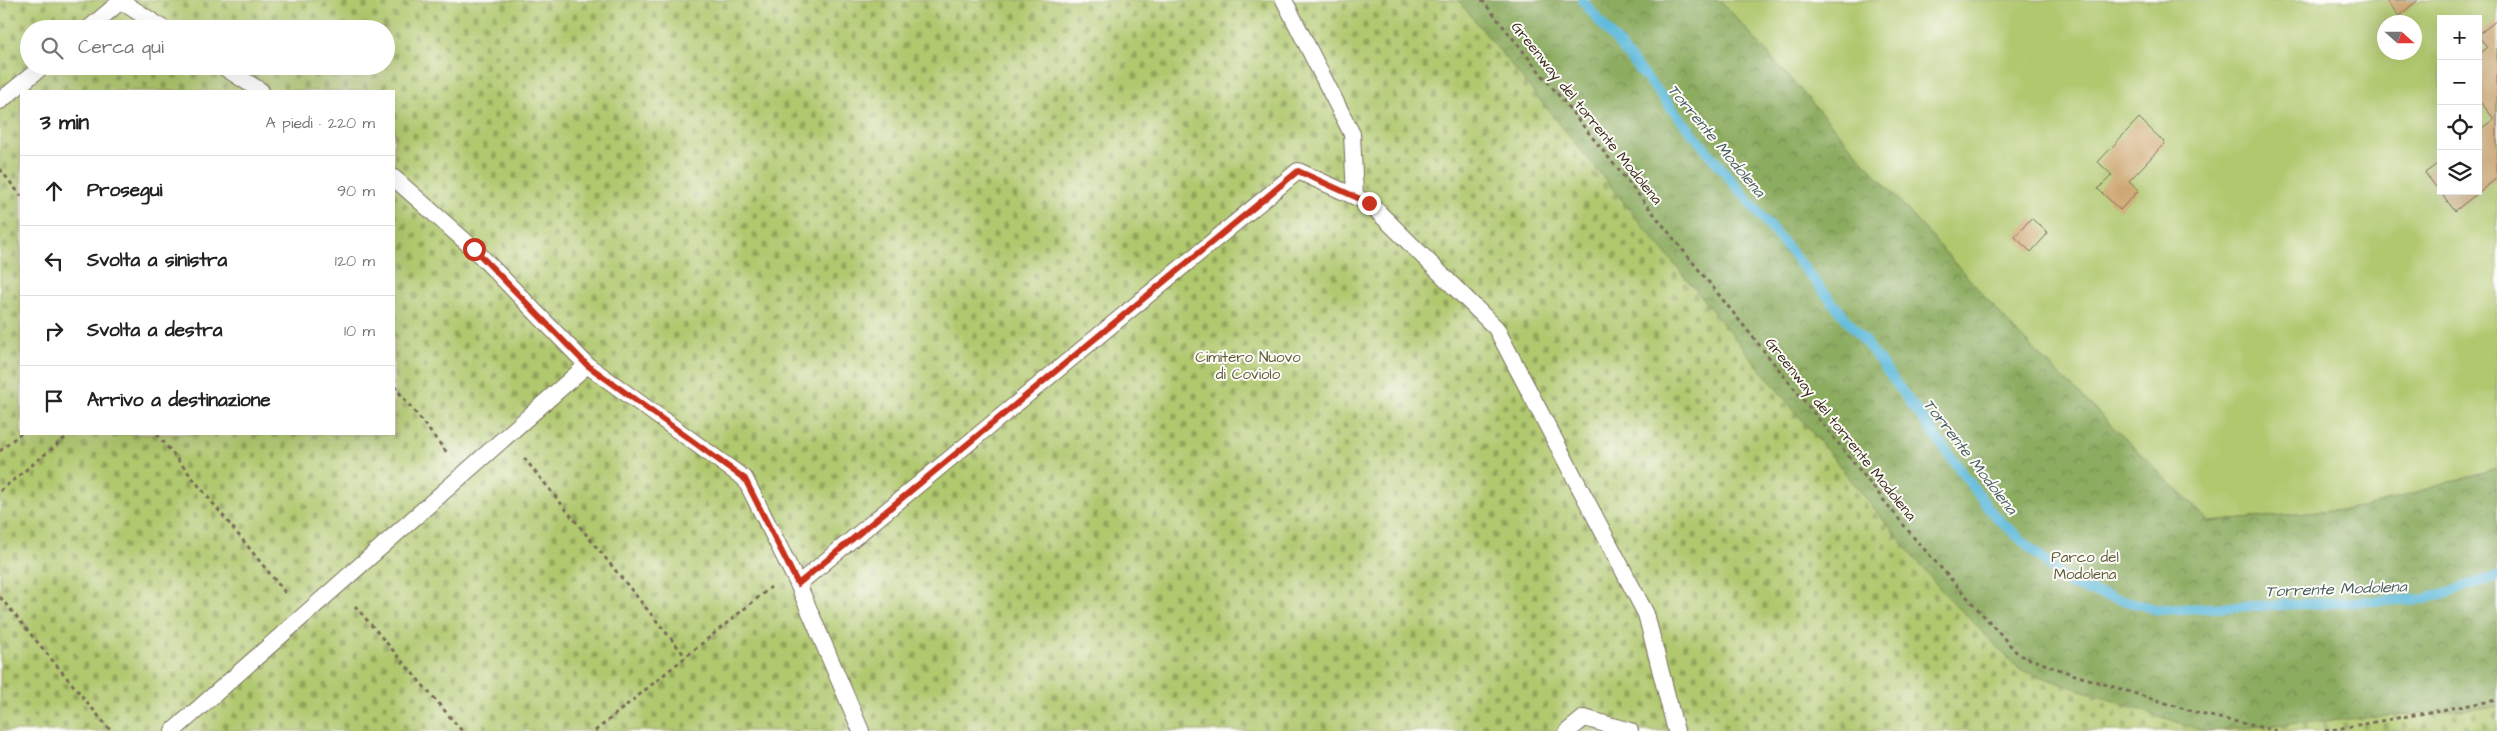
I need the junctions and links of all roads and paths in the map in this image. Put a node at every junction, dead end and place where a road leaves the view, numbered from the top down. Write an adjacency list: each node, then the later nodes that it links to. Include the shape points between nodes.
1 (1284, 0): 12 (lane, via 1352,134)
2 (1482, 0): 36 (path, Greenway del torrente Modolena, via 1915,539 2019,655 2201,714)
3 (99, 20): 4 (lane, via 121,2)
4 (150, 20)
5 (31, 75): 8 (lane)
6 (236, 75): 7 (lane)
7 (259, 90)
8 (0, 101)
9 (0, 169): 11 (path)
10 (395, 179): 13 (lane, via 474,249)
11 (20, 195)
12 (1355, 196): 22 (lane, via 1298,171); 35 (lane, via 1369,203 1496,328 1646,614)
13 (587, 365): 18 (lane); 22 (lane, via 745,479)
14 (395, 387): 20 (path)
15 (20, 434): 19 (path)
16 (69, 435): 21 (path)
17 (158, 435): 25 (path)
18 (507, 437): 20 (lane); 26 (path)
19 (0, 451)
20 (464, 476): 23 (lane)
21 (0, 491)
22 (794, 578): 26 (path); 32 (lane)
23 (338, 586): 25 (lane); 30 (path)
24 (0, 597): 28 (path)
25 (304, 616): 29 (lane)
26 (686, 657): 31 (path)
27 (2497, 700): 37 (path)
28 (111, 731)
29 (173, 731)
30 (462, 731)
31 (595, 731)
32 (860, 731)
33 (1568, 731): 34 (lane, via 1584,718)
34 (1630, 731)
35 (1676, 731)
36 (2278, 731)
37 (2326, 731)

